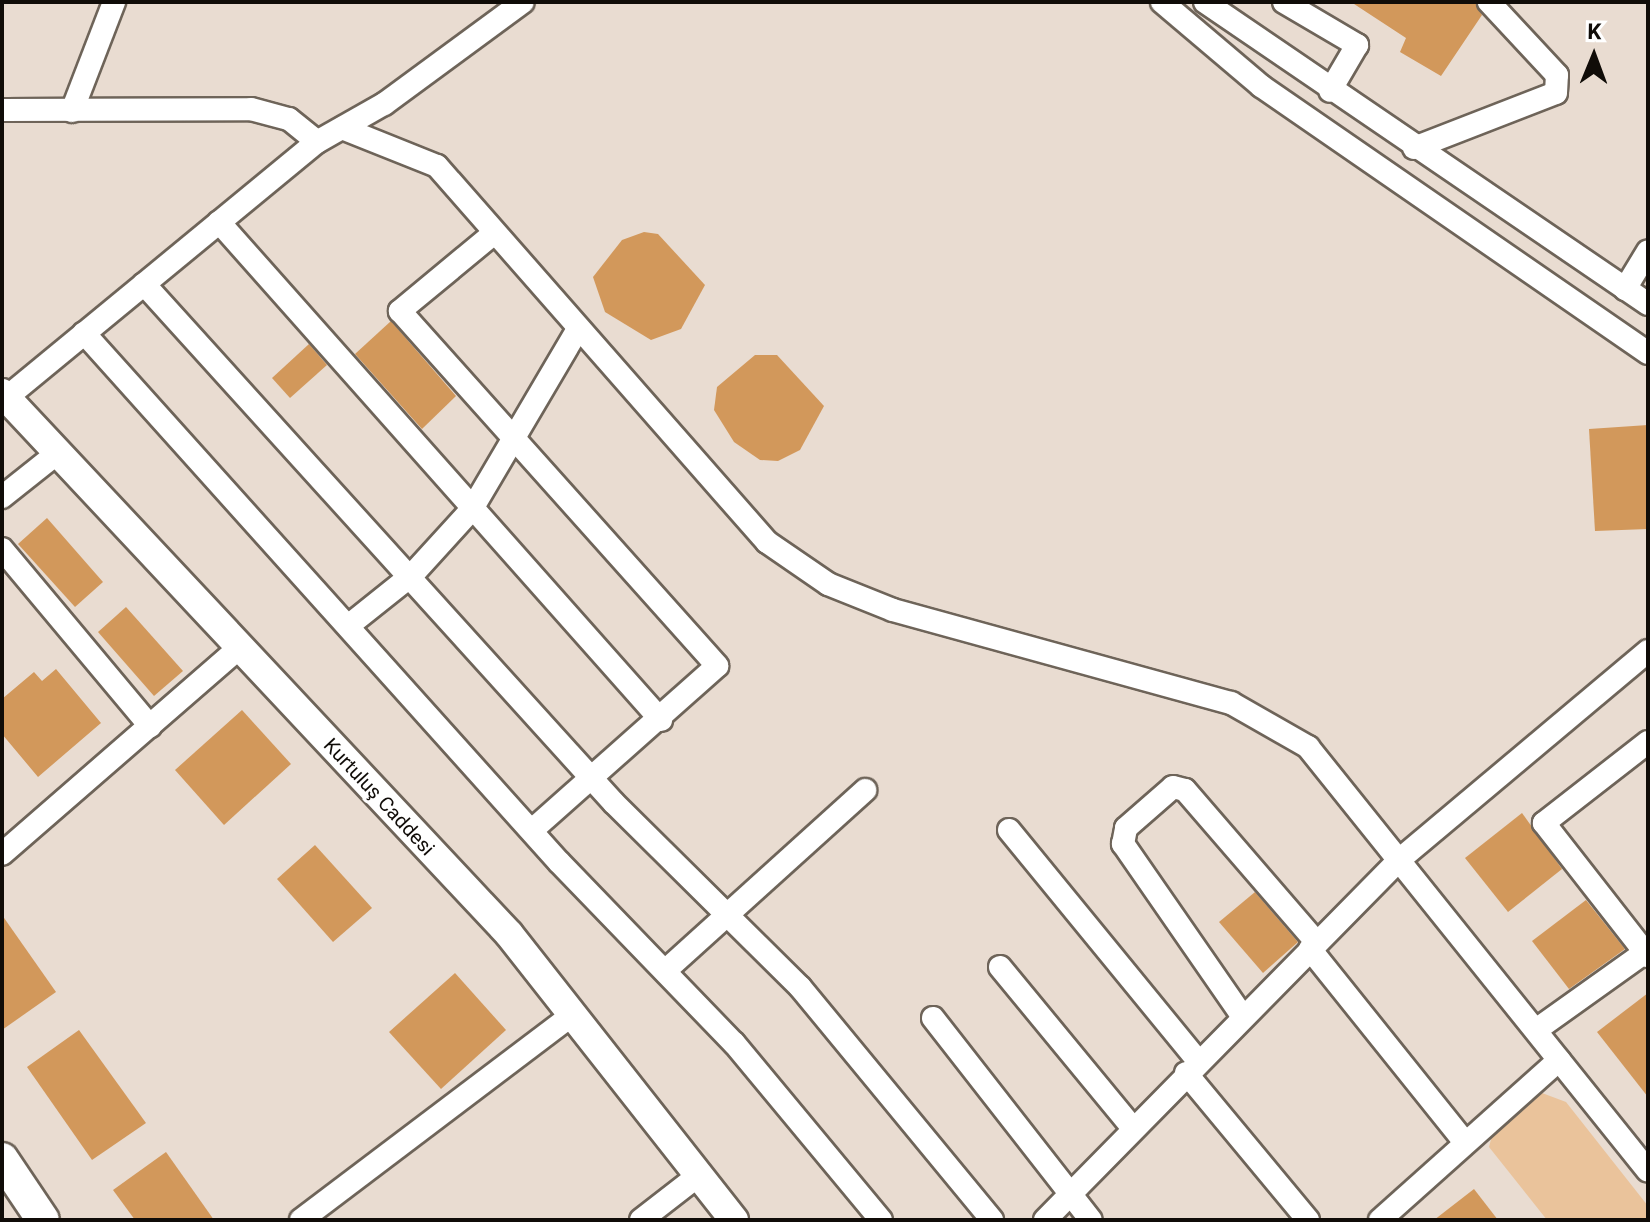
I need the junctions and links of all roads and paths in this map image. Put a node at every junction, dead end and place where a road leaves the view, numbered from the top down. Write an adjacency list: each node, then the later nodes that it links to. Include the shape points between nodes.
1 (114, 2): 9 (street)
2 (523, 2): 10 (street)
3 (1162, 2): 21 (street, via 1261,86)
4 (1205, 2): 7 (street)
5 (1284, 2): 7 (street, via 1357,45)
6 (1489, 2): 12 (street, via 1557,75 1556,93)
7 (1330, 91): 12 (street)
8 (2, 110): 9 (street)
9 (72, 111): 11 (street, via 251,109 289,119)
10 (342, 128): 11 (street); 14 (street, via 437,166)
11 (317, 142): 13 (street)
12 (1414, 148): 17 (street)
13 (219, 222): 16 (street); 26 (street)
14 (493, 234): 19 (street); 23 (street, via 400,311)
15 (1648, 251): 17 (street)
16 (144, 284): 20 (street); 28 (street)
17 (1625, 289): 18 (street)
18 (1648, 304)
19 (577, 331): 23 (street); 40 (street, via 767,542 828,584 893,610 1231,703 1308,747)
20 (84, 333): 22 (street); 29 (street)
21 (1648, 353)
22 (4, 395): 24 (main road, Kurtuluş Caddesi)
23 (520, 438): 26 (street); 32 (street, via 717,666)
24 (55, 455): 25 (street); 30 (main road, Kurtuluş Caddesi)
25 (2, 497)
26 (472, 509): 28 (street); 32 (street)
27 (2, 549): 33 (street)
28 (412, 575): 29 (street); 35 (street)
29 (348, 626): 37 (street)
30 (238, 649): 33 (street); 46 (main road, Kurtuluş Caddesi, via 509,934)
31 (1648, 651): 40 (street)
32 (661, 720): 35 (street)
33 (150, 726): 39 (street)
34 (1648, 742): 43 (street, via 1544,823)
35 (592, 779): 37 (street); 41 (street)
36 (865, 790): 41 (street)
37 (532, 830): 45 (street)
38 (1009, 830): 51 (street)
39 (2, 854)
40 (1399, 860): 42 (street); 49 (street)
41 (724, 914): 45 (street); 63 (street, via 800,987)
42 (1314, 946): 47 (street); 47 (street, via 1185,790 1173,787 1126,828 1123,844); 53 (street)
43 (1647, 953): 49 (street)
44 (1000, 967): 52 (street)
45 (665, 971): 62 (street, via 778,1092)
46 (572, 1015): 56 (main road, Kurtuluş Caddesi); 59 (street)
47 (1243, 1017): 51 (street)
48 (933, 1018): 57 (street)
49 (1536, 1030): 50 (street)
50 (1559, 1060): 53 (street); 55 (street)
51 (1192, 1067): 52 (street); 66 (street)
52 (1132, 1127): 57 (street)
53 (1462, 1139): 67 (street)
54 (2, 1159): 58 (highway)
55 (1648, 1171)
56 (699, 1175): 60 (street); 61 (main road, Kurtuluş Caddesi)
57 (1070, 1194): 64 (street); 65 (street)
58 (43, 1220)
59 (302, 1220)
60 (641, 1220)
61 (734, 1220)
62 (881, 1220)
63 (992, 1220)
64 (1045, 1220)
65 (1091, 1220)
66 (1308, 1220)
67 (1380, 1220)

